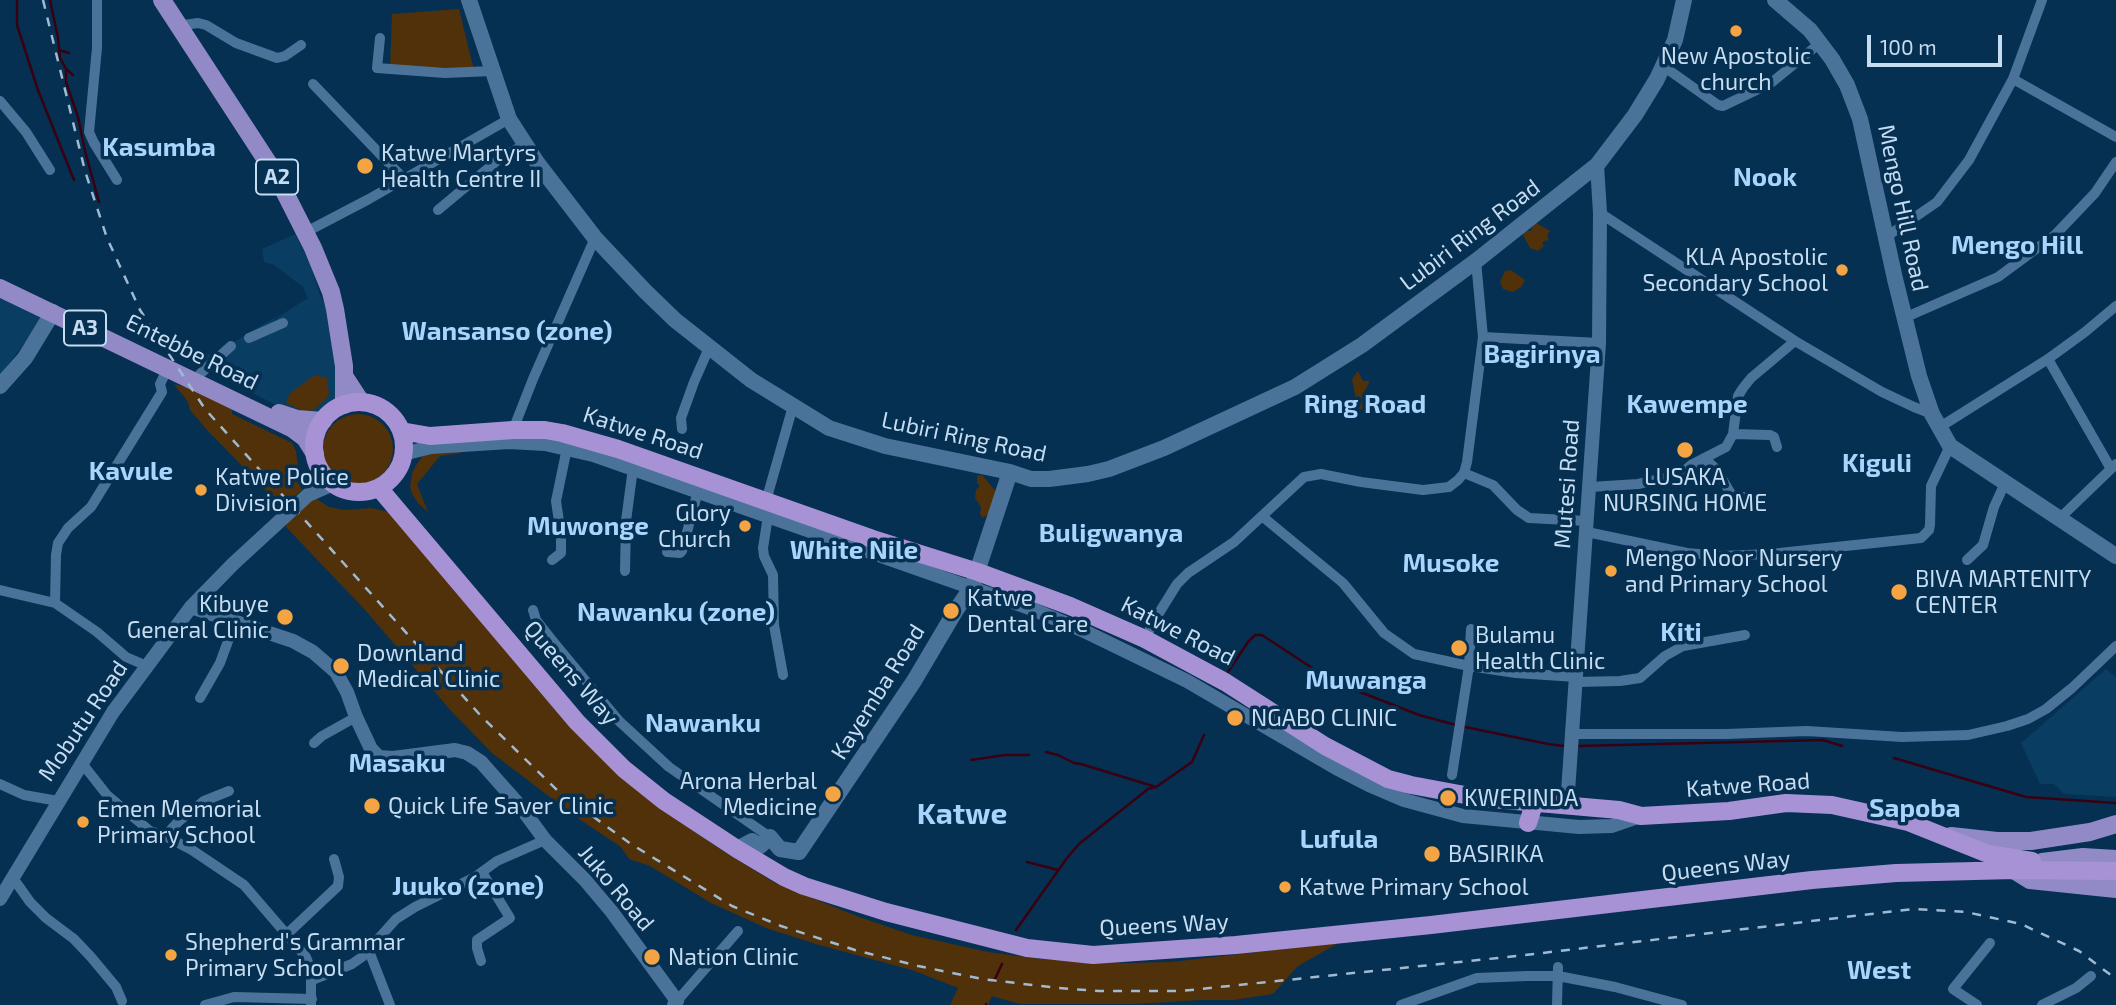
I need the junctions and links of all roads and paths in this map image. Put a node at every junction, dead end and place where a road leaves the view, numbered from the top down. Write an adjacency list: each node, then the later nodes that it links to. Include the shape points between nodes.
1 (97, 0): 23 (street, via 89,132)
2 (162, 0): 7 (main road, A2)
3 (469, 0): 12 (main road, Lubiri Ring Road)
4 (1684, 0): 11 (main road, Lubiri Ring Road, via 1675,40)
5 (1775, 0): 9 (main road, Mengo Hill Road)
6 (2042, 0): 13 (street)
7 (177, 26): 10 (street, via 206,25 236,43 277,58); 26 (main road, A2, via 266,158)
8 (380, 38): 12 (street, via 377,68)
9 (1820, 43): 11 (street, via 1771,83 1723,106); 27 (main road, Mengo Hill Road, via 1847,85 1860,119)
10 (302, 46)
11 (1663, 66): 19 (main road, Lubiri Ring Road, via 1635,115)
12 (492, 71): 16 (main road, Lubiri Ring Road)
13 (2013, 79): 17 (street); 27 (street, via 1951,186 1932,207)
14 (313, 84): 22 (street)
15 (0, 101): 21 (street)
16 (509, 119): 18 (main road, Lubiri Ring Road); 22 (street)
17 (2116, 137)
18 (525, 144): 24 (street, via 498,160); 28 (main road, Lubiri Ring Road)
19 (1597, 165): 25 (street, Mutesi Road); 29 (main road, Lubiri Ring Road)
20 (2115, 168): 34 (street, via 2055,235 1998,277)
21 (50, 170)
22 (403, 178): 26 (street)
23 (117, 180)
24 (438, 210)
25 (1600, 213): 38 (street); 39 (street, Mutesi Road)
26 (306, 232): 46 (main road, A2, via 331,292 344,376)
27 (1886, 237): 34 (main road, Mengo Hill Road)
28 (596, 238): 41 (main road, Lubiri Ring Road, via 645,291); 52 (street)
29 (1476, 261): 36 (street); 64 (main road, Lubiri Ring Road, via 1329,367 1220,424 1130,462 1088,474 1031,480)
30 (0, 275): 44 (main road, Entebbe Road / A3)
31 (0, 288): 33 (main road, Entebbe Road / A3)
32 (2116, 306): 42 (street)
33 (53, 312): 43 (main road, Entebbe Road / A3); 45 (main road, via 25,358)
34 (1904, 318): 48 (main road, Mengo Hill Road)
35 (283, 323): 37 (street)
36 (1483, 337): 39 (street); 65 (street)
37 (249, 338)
38 (1795, 341): 48 (street); 54 (street, via 1743,388)
39 (1599, 344): 68 (street, Mutesi Road)
40 (231, 346): 44 (street)
41 (709, 348): 47 (main road, Lubiri Ring Road); 51 (street, via 681,418)
42 (2048, 359): 48 (street); 62 (street)
43 (169, 368): 50 (main road, Entebbe Road / A3); 85 (street, via 160,384 162,392 91,507 58,543)
44 (195, 371): 50 (main road, Entebbe Road / A3)
45 (0, 386)
46 (353, 403): 49 (highway, via 336,408); 53 (highway, via 373,404 395,420)
47 (793, 407): 64 (main road, Lubiri Ring Road, via 829,428 885,446); 73 (street)
48 (1936, 420): 56 (main road, Mengo Hill Road)
49 (323, 421): 50 (main road, Entebbe Road / A3); 61 (highway, via 315,443)
50 (295, 424): 61 (main road, Entebbe Road / A3)
51 (682, 429)
52 (513, 430): 55 (highway, Katwe Road); 73 (highway, Katwe Road, via 545,430 589,440)
53 (401, 431): 55 (highway, Katwe Road); 59 (highway)
54 (1733, 434): 57 (street, via 1770,435); 60 (street, via 1726,447)
55 (430, 442): 58 (street, Katwe Road, via 545,443); 59 (street, Katwe Road)
56 (1950, 446): 66 (main road, Mengo Hill Road); 76 (street, via 1934,476 1929,530 1921,538 1720,556 1686,553)
57 (1777, 447)
58 (567, 448): 63 (street, Katwe Road); 79 (street, via 556,502 561,553)
59 (403, 454): 69 (highway, via 400,466)
60 (1704, 458): 68 (street, via 1679,475); 72 (street, via 1731,494)
61 (317, 460): 67 (highway); 71 (street)
62 (2114, 466): 75 (street)
63 (632, 468): 70 (street, Katwe Road); 81 (street)
64 (1010, 472): 82 (main road, Kayemba Road)
65 (1464, 473): 74 (street, via 1448,486 1423,490 1311,475); 76 (street, via 1493,485 1529,518)
66 (2005, 483): 75 (main road, Mengo Hill Road); 80 (street, via 1983,545)
67 (333, 484): 69 (highway, via 357,492); 71 (street, Mobutu Road)
68 (1590, 487): 76 (street, Mutesi Road)
69 (379, 488): 116 (highway, Queens Way, via 577,722 664,801)
70 (698, 492): 73 (street, Katwe Road); 77 (street, via 682,551)
71 (309, 495): 86 (street, Mobutu Road)
72 (1748, 497)
73 (767, 508): 82 (highway, Katwe Road, via 873,539); 95 (street, via 764,556 773,575 774,625)
74 (1263, 517): 91 (street, via 1177,584); 94 (street, via 1343,583 1398,644 1431,660)
75 (2060, 518): 78 (main road, Mengo Hill Road)
76 (1587, 527): 96 (street, Mutesi Road)
77 (667, 552)
78 (2116, 556)
79 (552, 560)
80 (1967, 560)
81 (625, 571)
82 (975, 580): 84 (highway, Katwe Road); 114 (main road, Kayemba Road, via 875,741 799,852 780,849)
83 (0, 590): 85 (street)
84 (1034, 601): 91 (highway, Katwe Road, via 1112,623); 97 (street, Katwe Road, via 1187,681)
85 (55, 603): 93 (street, via 126,657)
86 (191, 607): 88 (street, Juko Road); 93 (street, Mobutu Road)
87 (533, 610): 114 (street, via 542,628 619,721 668,766)
88 (235, 621): 98 (street, via 220,663); 99 (street, Juko Road, via 313,652 336,672)
89 (1471, 629): 94 (street)
90 (1745, 635): 96 (street, via 1682,646 1640,678)
91 (1145, 639): 97 (highway, Katwe Road)
92 (2116, 646): 100 (street, via 2046,709 2028,719 1968,735 1902,737 1807,731)
93 (147, 666): 102 (street, Mobutu Road)
94 (1469, 666): 96 (street); 103 (street)
95 (783, 675)
96 (1576, 679): 100 (street, Mutesi Road)
97 (1233, 697): 107 (highway, Katwe Road, via 1388,779 1481,799); 110 (street, Katwe Road, via 1301,749 1392,796 1444,812)
98 (200, 698)
99 (356, 717): 101 (street); 115 (street, Juko Road, via 379,757 455,750 481,762)
100 (1572, 734): 108 (street, Mutesi Road)
101 (314, 743)
102 (81, 762): 106 (street, Mobutu Road); 113 (street, via 107,795 150,831)
103 (1452, 775)
104 (0, 784): 106 (street, via 24,795)
105 (229, 792): 113 (street, via 204,801)
106 (58, 801): 124 (street, Mobutu Road)
107 (1534, 804): 108 (highway, Katwe Road); 110 (highway)
108 (1567, 806): 109 (highway, Katwe Road)
109 (1620, 817): 110 (street, Katwe Road, via 1581,827); 112 (highway, Katwe Road, via 1786,803 1832,805 1908,822)
110 (1528, 823)
111 (2116, 824): 112 (main road, via 2031,841)
112 (1937, 834): 119 (highway, Katwe Road, via 1988,854)
113 (165, 836): 128 (street, via 244,885)
114 (770, 837): 116 (main road, via 760,846 752,841)
115 (545, 839): 123 (street); 136 (street, Juko Road, via 612,912)
116 (737, 849): 120 (highway, Queens Way, via 804,886 886,912 1027,948 1093,955 1431,926 1812,880)
117 (334, 859): 128 (street, via 338,886)
118 (2116, 859): 119 (main road)
119 (2042, 862): 121 (highway, Katwe Road)
120 (2014, 870): 121 (highway); 125 (main road, Queens Way, via 2030,880)
121 (2091, 870): 122 (highway)
122 (2116, 871)
123 (482, 872): 130 (street, via 396,919); 131 (street, via 510,918 476,942)
124 (13, 877): 126 (street, Mobutu Road); 137 (street, via 30,902 91,957 116,987)
125 (2116, 889)
126 (0, 898)
127 (738, 931): 136 (street)
128 (286, 935): 134 (street, via 306,957)
129 (1990, 943): 143 (street, via 1953,989)
130 (369, 951): 134 (street, via 352,964); 139 (street)
131 (481, 961)
132 (1558, 972): 140 (street, via 1477,978); 141 (street); 142 (street)
133 (2091, 976): 144 (street)
134 (312, 980): 135 (street)
135 (312, 1002): 138 (street, via 234,997)
136 (675, 1003)
137 (120, 1004)
138 (205, 1005)
139 (390, 1005)
140 (1401, 1005)
141 (1557, 1005)
142 (1682, 1005)
143 (1977, 1005)
144 (2042, 1005)

